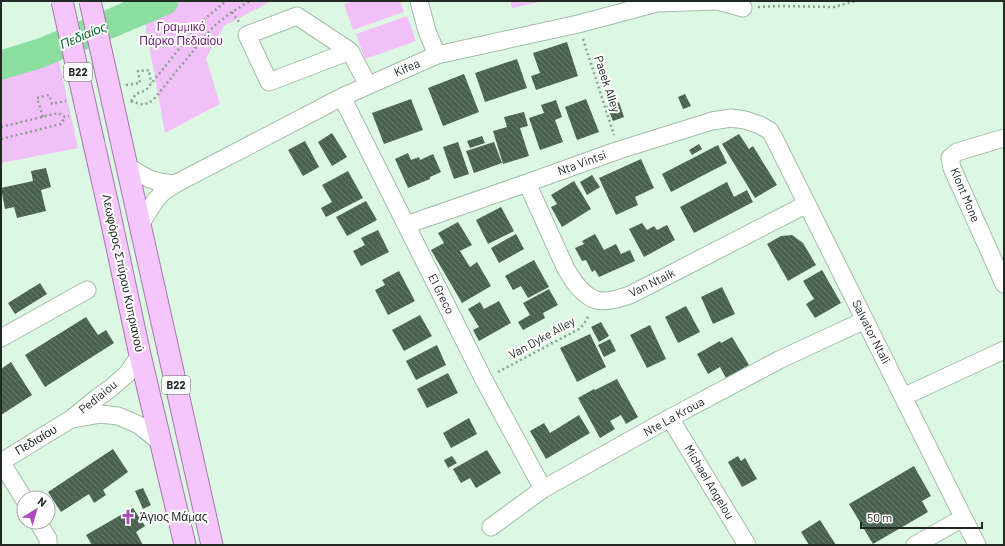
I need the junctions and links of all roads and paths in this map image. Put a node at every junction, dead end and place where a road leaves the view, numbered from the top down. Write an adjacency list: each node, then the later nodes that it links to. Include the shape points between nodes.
1 (62, 1): 35 (main road, Λεωφόρος Σπύρου Κυπριανού / B22, bridge)
2 (90, 1): 23 (main road, B22, bridge)
3 (226, 1): 13 (path, via 192,33)
4 (250, 1): 13 (path, via 215,25 154,99 140,105 131,101 136,94 146,90)
5 (419, 1): 11 (street)
6 (856, 1): 8 (path, via 834,7)
7 (658, 2): 8 (street, Kifea, via 718,2); 9 (street, Kifea)
8 (743, 8)
9 (578, 24): 11 (street, Kifea); 22 (path, Paeek Alley)
10 (350, 51): 10 (street, via 297,16 247,35 269,82); 14 (street)
11 (437, 55): 14 (street, Kifea)
12 (140, 83): 13 (path, via 138,71 149,70)
13 (151, 84)
14 (368, 85): 15 (street, Kifea)
15 (342, 97): 25 (street, Kifea); 27 (street, El Greco)
16 (71, 100): 17 (path, via 52,104 49,95 37,98)
17 (43, 117): 19 (path); 21 (path, via 58,113 65,117 61,124)
18 (760, 125): 22 (street, Nta Vintsi, via 730,118 712,121); 26 (street, Salvator Ntali, via 770,131)
19 (1, 127)
20 (1004, 138): 29 (street, Klont Mone, via 957,152 950,158 952,168)
21 (1, 139)
22 (619, 150): 24 (street, Nta Vintsi)
23 (127, 166): 25 (street, via 146,178); 28 (main road, B22)
24 (528, 183): 27 (street, Nta Vintsi); 31 (street, via 573,281)
25 (175, 184): 28 (street, Kifea, via 155,201)
26 (807, 204): 31 (street, Van Ntaik, via 630,295 612,300); 32 (street, Salvator Ntali)
27 (406, 225): 36 (street, El Greco)
28 (140, 226): 49 (main road, B22)
29 (1004, 284)
30 (87, 290): 33 (street)
31 (597, 300): 36 (path, Van Dyke Alley, via 579,329)
32 (865, 320): 37 (street, Salvator Ntali); 38 (street, Nte La Kroua, via 779,360)
33 (1, 338)
34 (1004, 350): 37 (street)
35 (140, 355): 39 (street, Pediaiou, via 127,374); 40 (main road, Λεωφόρος Σπύρου Κυπριανού / B22)
36 (484, 380): 42 (street, El Greco)
37 (903, 397): 44 (street, Salvator Ntali)
38 (670, 418): 42 (street, Nte La Kroua); 50 (street, Michael Angelou)
39 (71, 419): 40 (street, Pediaiou, via 101,414 118,416 139,425); 41 (street, Πεδιαίου)
40 (160, 442): 48 (main road, Λεωφόρος Σπύρου Κυπριανού / B22)
41 (1, 462): 43 (street)
42 (543, 489): 45 (street, Nte La Kroua)
43 (18, 490)
44 (963, 518): 51 (street); 52 (street, Salvator Ntali)
45 (491, 527)
46 (43, 530): 47 (street, via 48,538)
47 (48, 545)
48 (185, 545)
49 (212, 545)
50 (747, 545)
51 (915, 545)
52 (977, 545)

